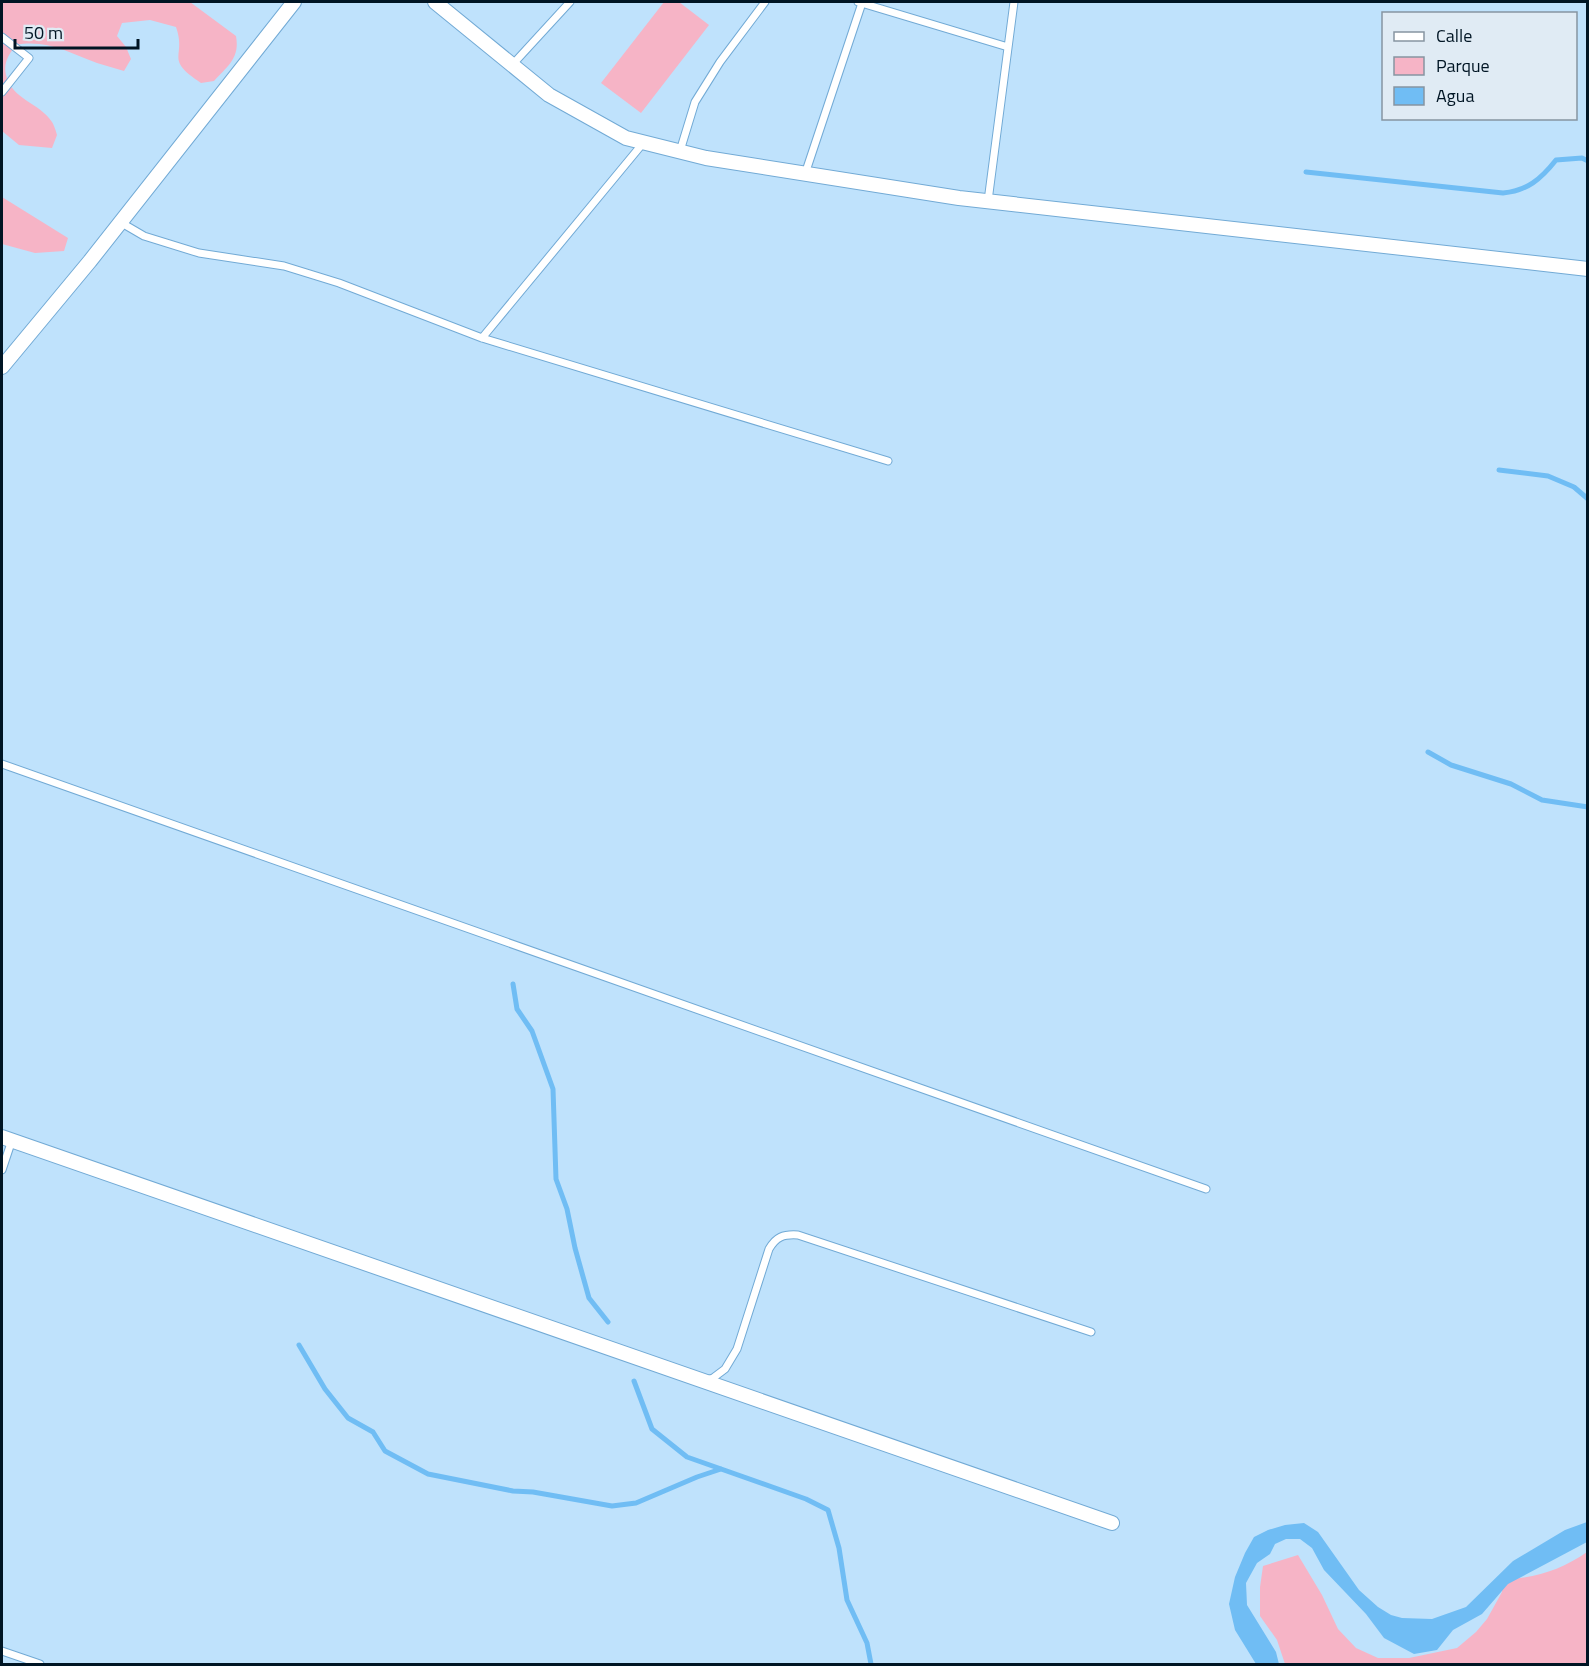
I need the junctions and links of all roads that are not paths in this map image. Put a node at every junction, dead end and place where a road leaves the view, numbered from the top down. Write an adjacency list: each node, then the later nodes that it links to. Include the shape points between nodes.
1 (294, 2): 15 (street)
2 (435, 2): 9 (street)
3 (570, 2): 9 (lane)
4 (765, 2): 12 (lane, via 695,102)
5 (860, 2): 8 (lane); 13 (lane)
6 (1014, 2): 8 (lane)
7 (2, 37): 10 (lane, via 29,58)
8 (1008, 47): 14 (lane)
9 (513, 64): 11 (street, via 549,95 626,138)
10 (2, 92)
11 (645, 142): 12 (street); 17 (lane)
12 (680, 151): 13 (street)
13 (805, 174): 14 (street)
14 (988, 201): 16 (street)
15 (120, 222): 17 (lane, via 144,236 199,253 284,266 339,282); 18 (street)
16 (1587, 269)
17 (482, 338): 19 (lane)
18 (2, 367)
19 (888, 461)
20 (2, 764): 23 (lane)
21 (7, 1139): 22 (lane); 25 (street)
22 (2, 1170)
23 (1206, 1189)
24 (1091, 1332): 25 (lane, via 798,1235 784,1235 769,1250 730,1363)
25 (704, 1381): 26 (street)
26 (1112, 1523)
27 (2, 1651): 28 (lane)
28 (40, 1665)

